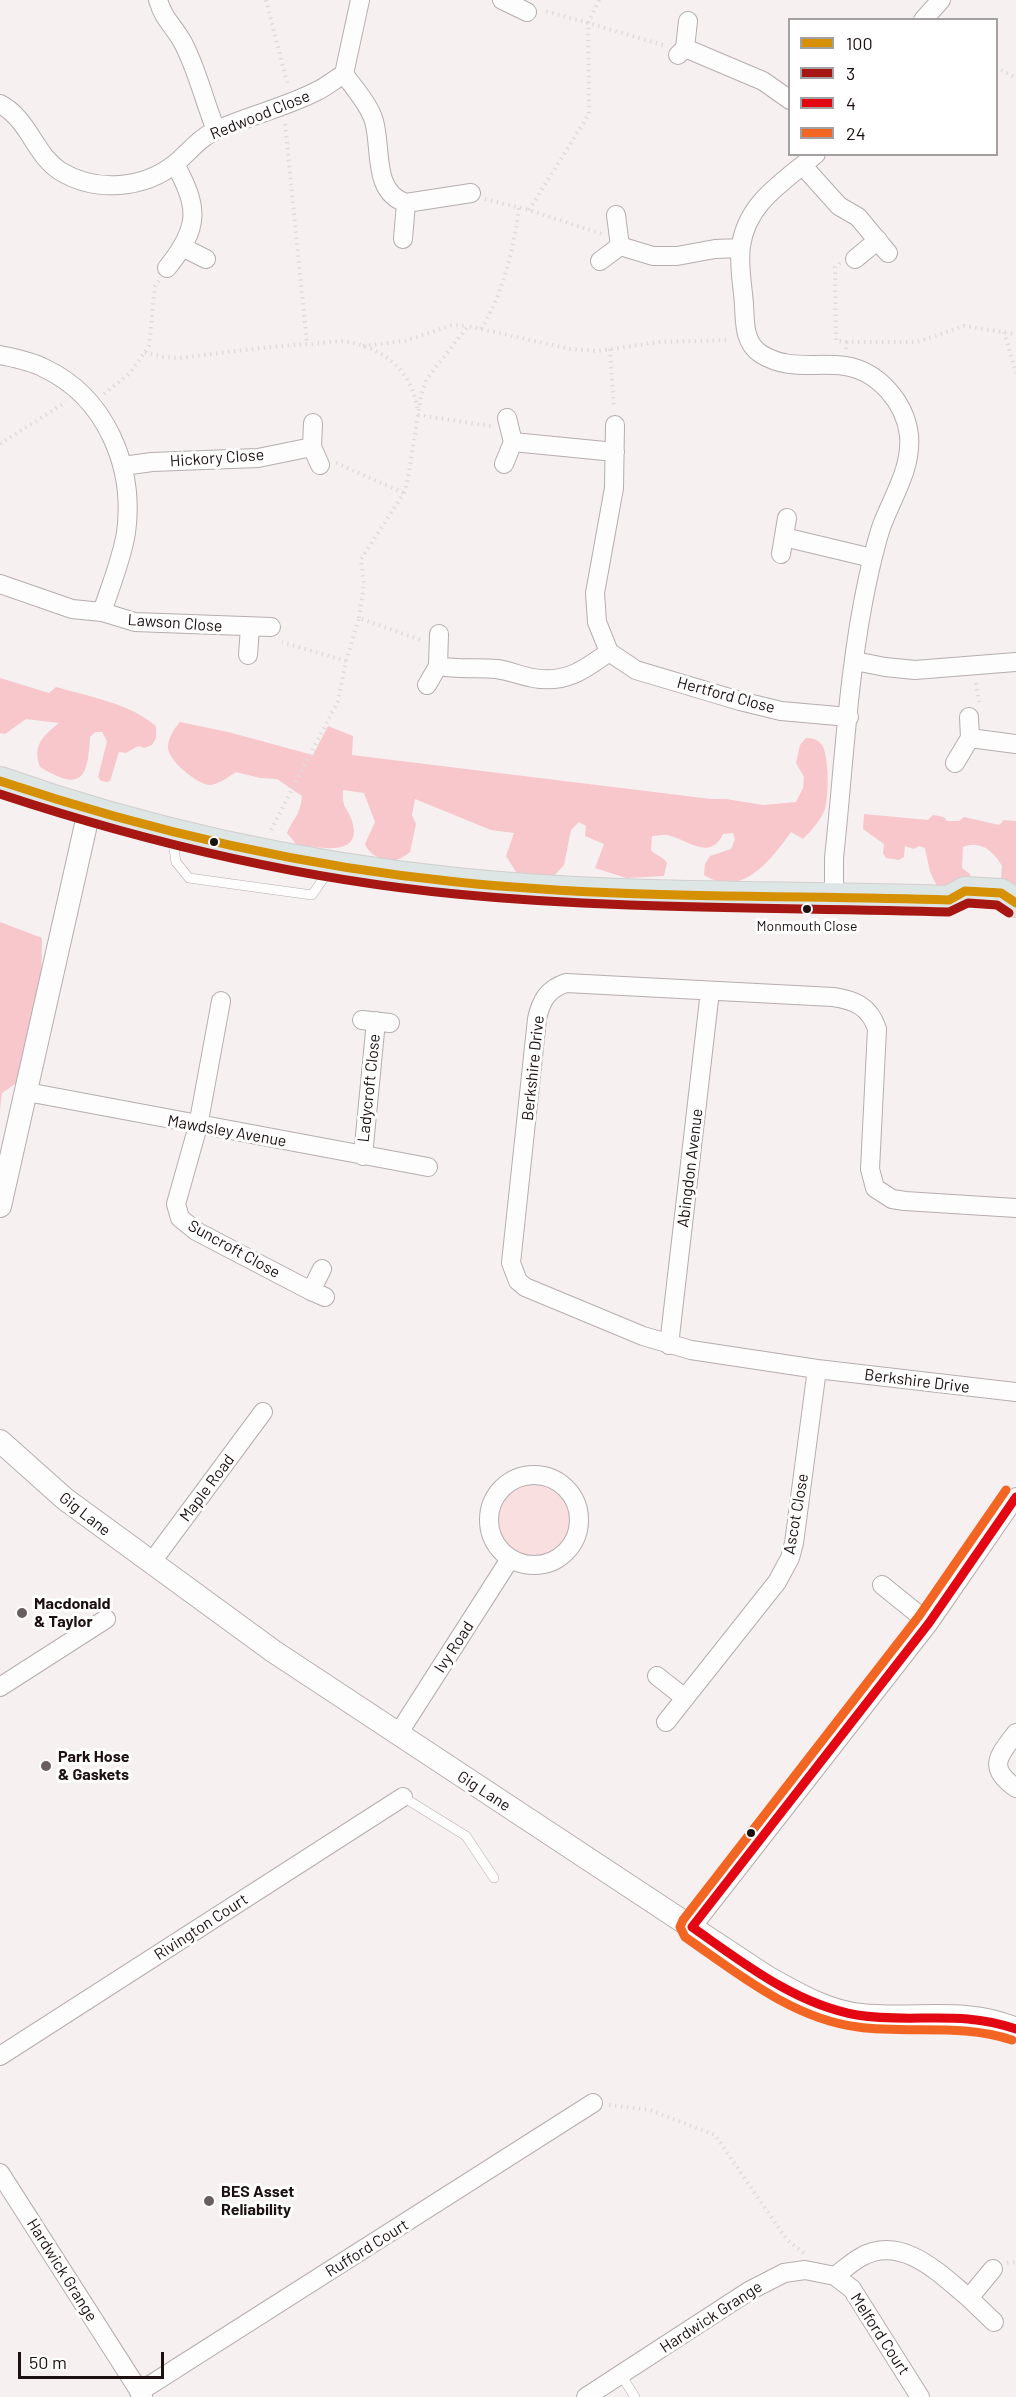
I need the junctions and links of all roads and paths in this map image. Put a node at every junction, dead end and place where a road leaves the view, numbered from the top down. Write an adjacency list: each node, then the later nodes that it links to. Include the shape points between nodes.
1 (158, 0): 18 (street, via 191,61)
2 (266, 0): 16 (path)
3 (360, 0): 13 (street)
4 (599, 0): 10 (path)
5 (941, 0): 8 (street)
6 (507, 1): 7 (street)
7 (528, 12): 10 (path, via 542,10)
8 (925, 18)
9 (688, 21): 11 (street)
10 (588, 23): 11 (path); 24 (path, via 589,114)
11 (681, 52): 15 (street, via 763,81)
12 (998, 68): 14 (path)
13 (344, 74): 16 (street, Redwood Close, via 318,91); 22 (street, via 374,120 385,186 397,200)
14 (1016, 78)
15 (788, 99)
16 (287, 103): 18 (street, Redwood Close); 39 (path)
17 (0, 104): 20 (street, Redwood Close, via 20,119 59,170 82,182 129,184 149,179)
18 (216, 130): 20 (street, Redwood Close)
19 (809, 160): 29 (street, via 759,202 746,223); 31 (street, via 830,197 858,217 883,246)
20 (175, 164): 28 (street, via 194,210)
21 (471, 193): 22 (street); 23 (path)
22 (406, 203): 26 (street)
23 (519, 208): 24 (path); 35 (path, via 506,274)
24 (530, 210): 27 (path, via 604,235)
25 (616, 215): 27 (street)
26 (403, 239)
27 (620, 246): 29 (street, via 652,256); 32 (street)
28 (182, 247): 30 (street); 33 (street)
29 (740, 248): 44 (street, via 745,330 752,346 764,356 785,364)
30 (206, 259)
31 (855, 259): 38 (path, via 841,261 836,267 836,341)
32 (600, 261)
33 (167, 268): 42 (path, via 155,286 149,346)
34 (468, 326): 40 (path, via 453,325 405,341)
35 (481, 329)
36 (1004, 332): 37 (path); 38 (path, via 964,326 917,342); 45 (path)
37 (1016, 334)
38 (847, 342): 44 (path)
39 (307, 344): 40 (path, via 348,342); 42 (path, via 179,358)
40 (360, 346): 49 (path, via 378,352 401,369 413,392 418,415)
41 (610, 349): 48 (path)
42 (145, 352): 46 (path, via 130,373)
43 (0, 355): 46 (street, Lawson Close, via 43,367)
44 (844, 366): 57 (street, via 867,374 887,389 901,409 909,435 903,478)
45 (1016, 373)
46 (85, 398): 50 (path, via 63,405); 54 (street, Lawson Close, via 106,423)
47 (313, 423): 52 (street)
48 (615, 425): 51 (street)
49 (510, 429): 51 (street); 53 (street)
50 (0, 444)
51 (615, 452): 63 (street, via 614,488 595,593 597,622)
52 (316, 455): 54 (street, Hickory Close); 55 (path)
53 (504, 464)
54 (123, 466): 59 (street, Lawson Close, via 126,534)
55 (404, 493)
56 (787, 518): 57 (street, via 783,546)
57 (872, 558): 66 (street)
58 (0, 584): 59 (street, Lawson Close, via 72,609)
59 (102, 612): 60 (street, Lawson Close, via 148,624)
60 (250, 627): 61 (street, Lawson Close); 64 (street)
61 (271, 627): 65 (path, via 281,641)
62 (439, 640): 65 (path, via 359,618); 69 (street)
63 (609, 652): 69 (street, via 578,674 556,680 494,669); 71 (street, Hertford Close, via 636,670 740,701 781,711)
64 (248, 656)
65 (346, 661): 79 (path, via 338,701 268,835)
66 (855, 661): 68 (street, via 907,669); 71 (street)
67 (1016, 662): 68 (street)
68 (973, 665): 72 (path, via 981,710)
69 (438, 666): 70 (street)
70 (427, 685)
71 (849, 717): 81 (street, via 834,858)
72 (969, 717): 73 (street)
73 (970, 738): 74 (street); 75 (street)
74 (1016, 744)
75 (956, 763)
76 (0, 781): 77 (main road)
77 (89, 811): 78 (main road); 86 (street)
78 (171, 833): 79 (main road); 80 (lane, via 177,862 189,878 312,895)
79 (266, 853): 80 (main road)
80 (333, 865): 81 (main road, via 456,882 545,889)
81 (834, 896): 82 (main road)
82 (949, 900)
83 (710, 991): 91 (street, Berkshire Drive, via 833,997 867,1010 877,1029 870,1169 875,1188 892,1199 905,1201); 93 (street, Abingdon Avenue); 93 (street, Berkshire Drive, via 566,983 548,993 537,1019 513,1272 525,1287)
84 (221, 1000): 87 (street)
85 (376, 1021): 88 (street, Ladycroft Close)
86 (27, 1092): 87 (street, Mawdsley Avenue); 90 (street)
87 (198, 1126): 88 (street, Mawdsley Avenue); 92 (street, Suncroft Close, via 177,1194 176,1211 180,1218 196,1231 318,1294)
88 (363, 1155): 89 (street, Mawdsley Avenue)
89 (428, 1167)
90 (0, 1206)
91 (1016, 1208)
92 (322, 1269)
93 (669, 1345): 94 (street, Berkshire Drive)
94 (817, 1369): 95 (street, Berkshire Drive); 106 (street, Ascot Close, via 790,1558 777,1582)
95 (1016, 1392)
96 (264, 1412): 100 (street, Maple Road)
97 (0, 1441): 100 (street, Gig Lane, via 65,1499)
98 (1014, 1507): 103 (street)
99 (510, 1559): 99 (street, via 499,1550 490,1530 490,1509 496,1495 506,1485 526,1477 547,1477 561,1484 571,1496 578,1517 575,1539 554,1560 540,1565); 109 (street, Ivy Road)
100 (151, 1563): 109 (street, Gig Lane)
101 (882, 1585): 103 (street)
102 (106, 1619): 105 (street)
103 (929, 1623): 113 (street)
104 (657, 1676): 106 (street)
105 (0, 1687)
106 (685, 1698): 107 (street, Ascot Close)
107 (666, 1722)
108 (1016, 1733): 110 (street, via 1003,1749 997,1767 1000,1775)
109 (398, 1734): 113 (street, Gig Lane)
110 (1016, 1788)
111 (403, 1797): 112 (lane, via 466,1836); 115 (street, Rivington Court)
112 (494, 1878)
113 (692, 1927): 114 (street, Gig Lane, via 767,1977 832,2009 882,2017 971,2016)
114 (1016, 2029)
115 (0, 2056)
116 (593, 2103): 118 (path, via 650,2110 715,2135 787,2240); 124 (street, Rufford Court)
117 (0, 2173): 124 (street, Hardwick Grange)
118 (806, 2255)
119 (993, 2270): 121 (street)
120 (835, 2276): 121 (street, via 862,2256 887,2250 900,2252 930,2266); 123 (street, Hardwick Grange, via 806,2270 774,2277); 127 (street, Melford Court, via 859,2298)
121 (969, 2298): 122 (street)
122 (994, 2322)
123 (621, 2375): 125 (street, Hardwick Grange); 126 (lane)
124 (141, 2394)
125 (586, 2397)
126 (635, 2397)
127 (920, 2397)

